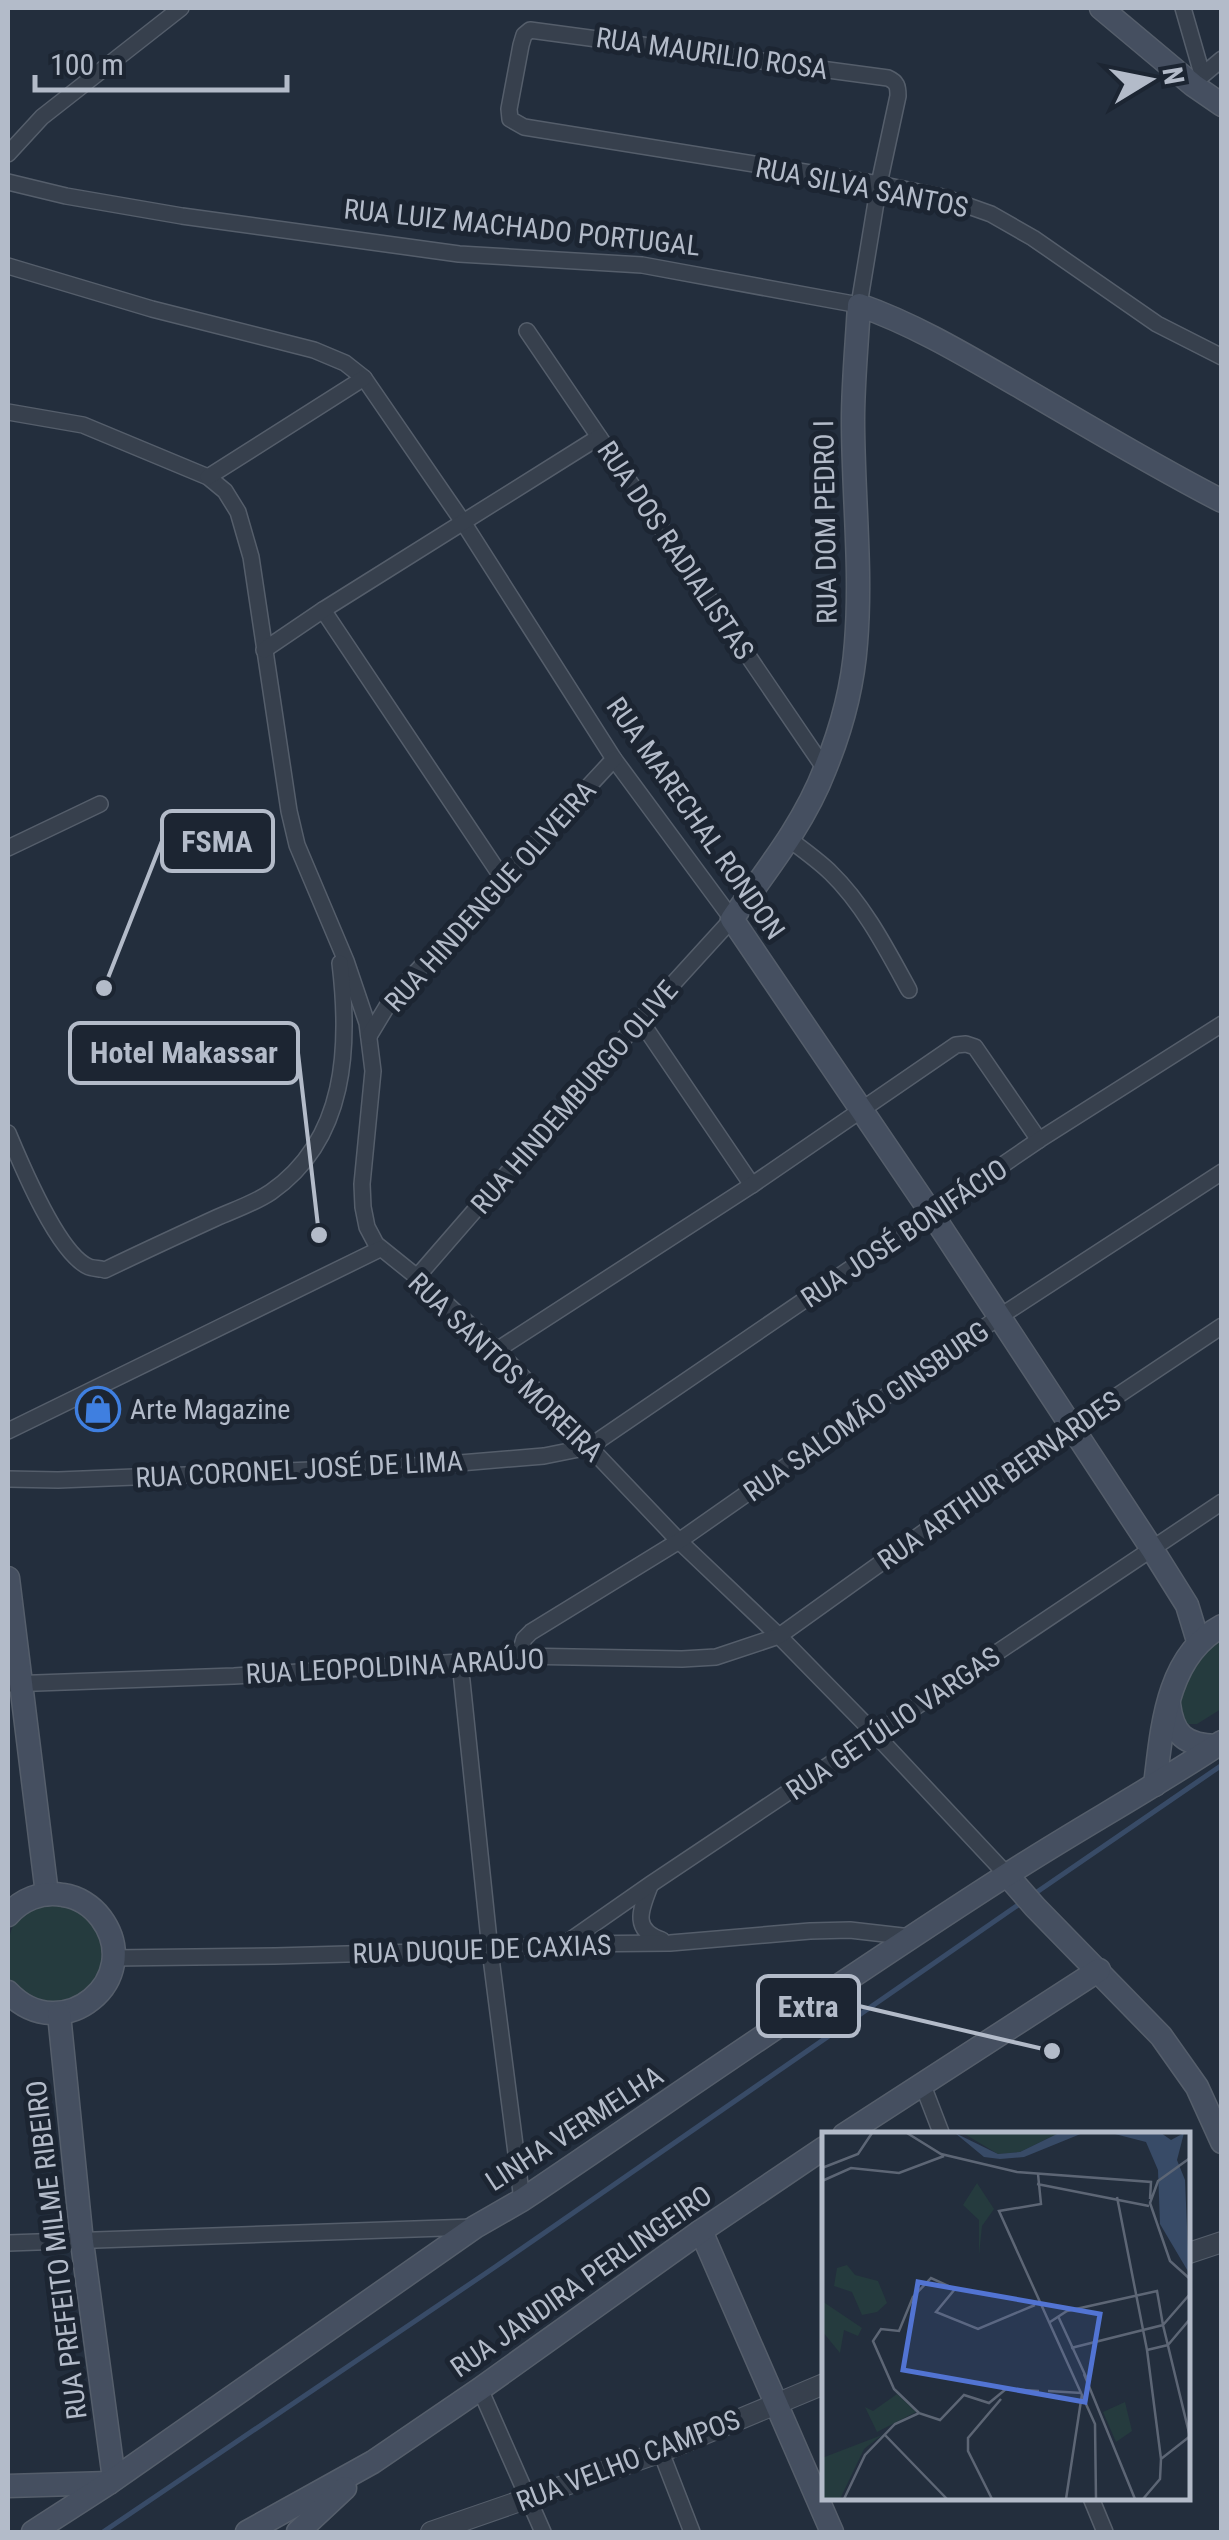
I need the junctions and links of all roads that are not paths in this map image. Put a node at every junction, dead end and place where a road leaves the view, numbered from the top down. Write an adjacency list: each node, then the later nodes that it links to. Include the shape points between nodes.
1 (181, 8): 9 (street, via 42,117)
2 (1102, 8): 5 (main road)
3 (1183, 8): 5 (street)
4 (1222, 59): 5 (street)
5 (1198, 80): 7 (main road)
6 (898, 96): 8 (street, RUA MAURILIO ROSA, via 888,78 539,29 524,35 509,108 510,119); 11 (street, RUA DOM PEDRO I)
7 (1222, 106)
8 (524, 127): 11 (street, RUA SILVA SANTOS)
9 (8, 154)
10 (8, 182): 13 (street, RUA LUIZ MACHADO PORTUGAL, via 182,216 459,254 642,265)
11 (880, 184): 13 (street, RUA DOM PEDRO I); 15 (street, RUA SILVA SANTOS, via 991,214 1157,324)
12 (8, 266): 16 (street, RUA MARECHAL RONDON, via 314,350)
13 (859, 305): 20 (main road, RUA LUIZ MACHADO PORTUGAL, via 954,348); 25 (main road, RUA DOM PEDRO I, via 853,418 856,646)
14 (527, 331): 18 (street, RUA DOS RADIALISTAS)
15 (1222, 357)
16 (364, 378): 19 (street); 21 (street, RUA MARECHAL RONDON)
17 (8, 412): 19 (street, via 83,425)
18 (599, 437): 21 (street); 25 (street, RUA DOS RADIALISTAS)
19 (208, 477): 23 (street, via 238,512)
20 (1222, 501)
21 (463, 522): 22 (street); 24 (street, RUA MARECHAL RONDON)
22 (323, 610): 23 (street); 29 (street)
23 (264, 650): 31 (street, via 297,845)
24 (614, 759): 29 (street, RUA HINDENGUE OLIVEIRA); 30 (street, RUA MARECHAL RONDON)
25 (825, 769): 27 (main road, RUA DOM PEDRO I)
26 (100, 804): 28 (street)
27 (789, 839): 30 (main road, RUA DOM PEDRO I); 32 (street, via 850,895)
28 (8, 848)
29 (503, 879): 35 (street, RUA HINDENGUE OLIVEIRA, via 392,998)
30 (732, 918): 33 (street, RUA HINDEMBURGO OLIVE); 36 (main road, RUA MARECHAL RONDON)
31 (338, 944): 35 (street); 37 (street, via 344,1028 335,1106 307,1158 270,1193 105,1270 90,1268 36,1198)
32 (909, 990)
33 (640, 1020): 40 (street); 43 (street, RUA HINDEMBURGO OLIVE)
34 (1222, 1024): 38 (street, RUA JOSÉ BONIFÁCIO)
35 (369, 1036): 42 (street, via 373,1071 362,1207)
36 (863, 1110): 38 (street, via 966,1044); 40 (street); 41 (main road, RUA MARECHAL RONDON)
37 (8, 1133)
38 (1039, 1140): 41 (street, RUA JOSÉ BONIFÁCIO)
39 (1222, 1172): 44 (street, RUA SALOMÃO GINSBURG)
40 (752, 1185): 46 (street)
41 (932, 1214): 44 (main road, RUA MARECHAL RONDON); 49 (street, RUA JOSÉ BONIFÁCIO)
42 (380, 1249): 43 (street, RUA SANTOS MOREIRA); 48 (street)
43 (418, 1277): 46 (street, RUA SANTOS MOREIRA)
44 (999, 1317): 47 (main road, RUA MARECHAL RONDON); 52 (street, RUA SALOMÃO GINSBURG)
45 (1222, 1326): 47 (street, RUA ARTHUR BERNARDES)
46 (497, 1350): 49 (street, RUA SANTOS MOREIRA)
47 (1072, 1426): 53 (main road, RUA MARECHAL RONDON); 57 (street, RUA ARTHUR BERNARDES)
48 (8, 1432)
49 (589, 1447): 50 (street, RUA CORONEL JOSÉ DE LIMA, via 436,1465); 52 (street, RUA SANTOS MOREIRA)
50 (8, 1479)
51 (1222, 1502): 53 (street, RUA GETÚLIO VARGAS)
52 (679, 1542): 57 (street, RUA SANTOS MOREIRA); 59 (street, RUA SALOMÃO GINSBURG, via 532,1632)
53 (1152, 1550): 55 (main road, RUA MARECHAL RONDON); 63 (street, RUA GETÚLIO VARGAS)
54 (8, 1578): 61 (main road)
55 (1188, 1606): 56 (main road); 58 (main road)
56 (1220, 1626): 58 (main road)
57 (779, 1636): 59 (street, RUA LEOPOLDINA ARAÚJO, via 716,1657 682,1660); 63 (street, RUA SANTOS MOREIRA)
58 (1198, 1641): 62 (main road)
59 (518, 1656): 60 (street, RUA LEOPOLDINA ARAÚJO)
60 (460, 1662): 61 (street, RUA LEOPOLDINA ARAÚJO); 74 (street)
61 (14, 1684): 68 (main road)
62 (1169, 1700): 64 (main road, via 1172,1722 1184,1738); 65 (main road)
63 (876, 1734): 66 (street, RUA GETÚLIO VARGAS); 67 (street, RUA SANTOS MOREIRA)
64 (1218, 1744): 65 (main road, LINHA VERMELHA)
65 (1156, 1785): 67 (main road, LINHA VERMELHA)
66 (651, 1884): 72 (street, via 640,1919 653,1938); 73 (street, RUA GETÚLIO VARGAS)
67 (1020, 1891): 71 (main road, LINHA VERMELHA); 77 (main road)
68 (48, 1894): 69 (main road, via 23,1902); 75 (main road, via 65,1894 95,1911 106,1924)
69 (8, 1916)
70 (850, 1930): 71 (street, RUA DUQUE DE CAXIAS); 72 (street, RUA DUQUE DE CAXIAS); 76 (street, via 866,1954)
71 (911, 1937): 76 (main road, LINHA VERMELHA)
72 (670, 1942): 73 (street, RUA DUQUE DE CAXIAS)
73 (564, 1944): 74 (street, RUA DUQUE DE CAXIAS)
74 (490, 1950): 75 (street, RUA DUQUE DE CAXIAS); 85 (street)
75 (113, 1958): 79 (main road, via 96,1996)
76 (864, 1970): 85 (main road, LINHA VERMELHA)
77 (1099, 1970): 80 (main road); 83 (main road, via 1180,2060)
78 (8, 1992): 79 (main road, via 32,2010)
79 (59, 2014): 88 (main road, RUA PREFEITO MILME RIBEIRO)
80 (922, 2083): 81 (main road); 82 (street)
81 (848, 2132)
82 (941, 2132)
83 (1222, 2142)
84 (822, 2149): 87 (main road, RUA JANDIRA PERLINGEIRO)
85 (522, 2200): 86 (main road, LINHA VERMELHA)
86 (476, 2227): 88 (street); 97 (main road, LINHA VERMELHA)
87 (701, 2231): 93 (main road, RUA JANDIRA PERLINGEIRO); 94 (main road)
88 (82, 2242): 90 (street); 97 (main road, RUA PREFEITO MILME RIBEIRO)
89 (1222, 2242): 91 (street)
90 (8, 2244)
91 (1189, 2253)
92 (822, 2385): 94 (street, RUA VELHO CAMPOS)
93 (480, 2389): 96 (main road, RUA JANDIRA PERLINGEIRO); 100 (street)
94 (776, 2402): 95 (street, RUA VELHO CAMPOS); 109 (main road)
95 (661, 2452): 100 (street, RUA VELHO CAMPOS); 108 (street)
96 (373, 2462): 103 (main road, RUA JANDIRA PERLINGEIRO); 105 (main road, RUA JANDIRA PERLINGEIRO)
97 (112, 2481): 98 (main road); 102 (main road, LINHA VERMELHA)
98 (51, 2484): 99 (main road); 102 (main road, via 58,2502)
99 (8, 2486)
100 (529, 2499): 106 (street, RUA VELHO CAMPOS); 107 (street)
101 (1091, 2500): 110 (street)
102 (43, 2526)
103 (279, 2526): 104 (main road, RUA JANDIRA PERLINGEIRO)
104 (247, 2532)
105 (298, 2532)
106 (430, 2532)
107 (543, 2532)
108 (692, 2532)
109 (832, 2532)
110 (1105, 2532)

